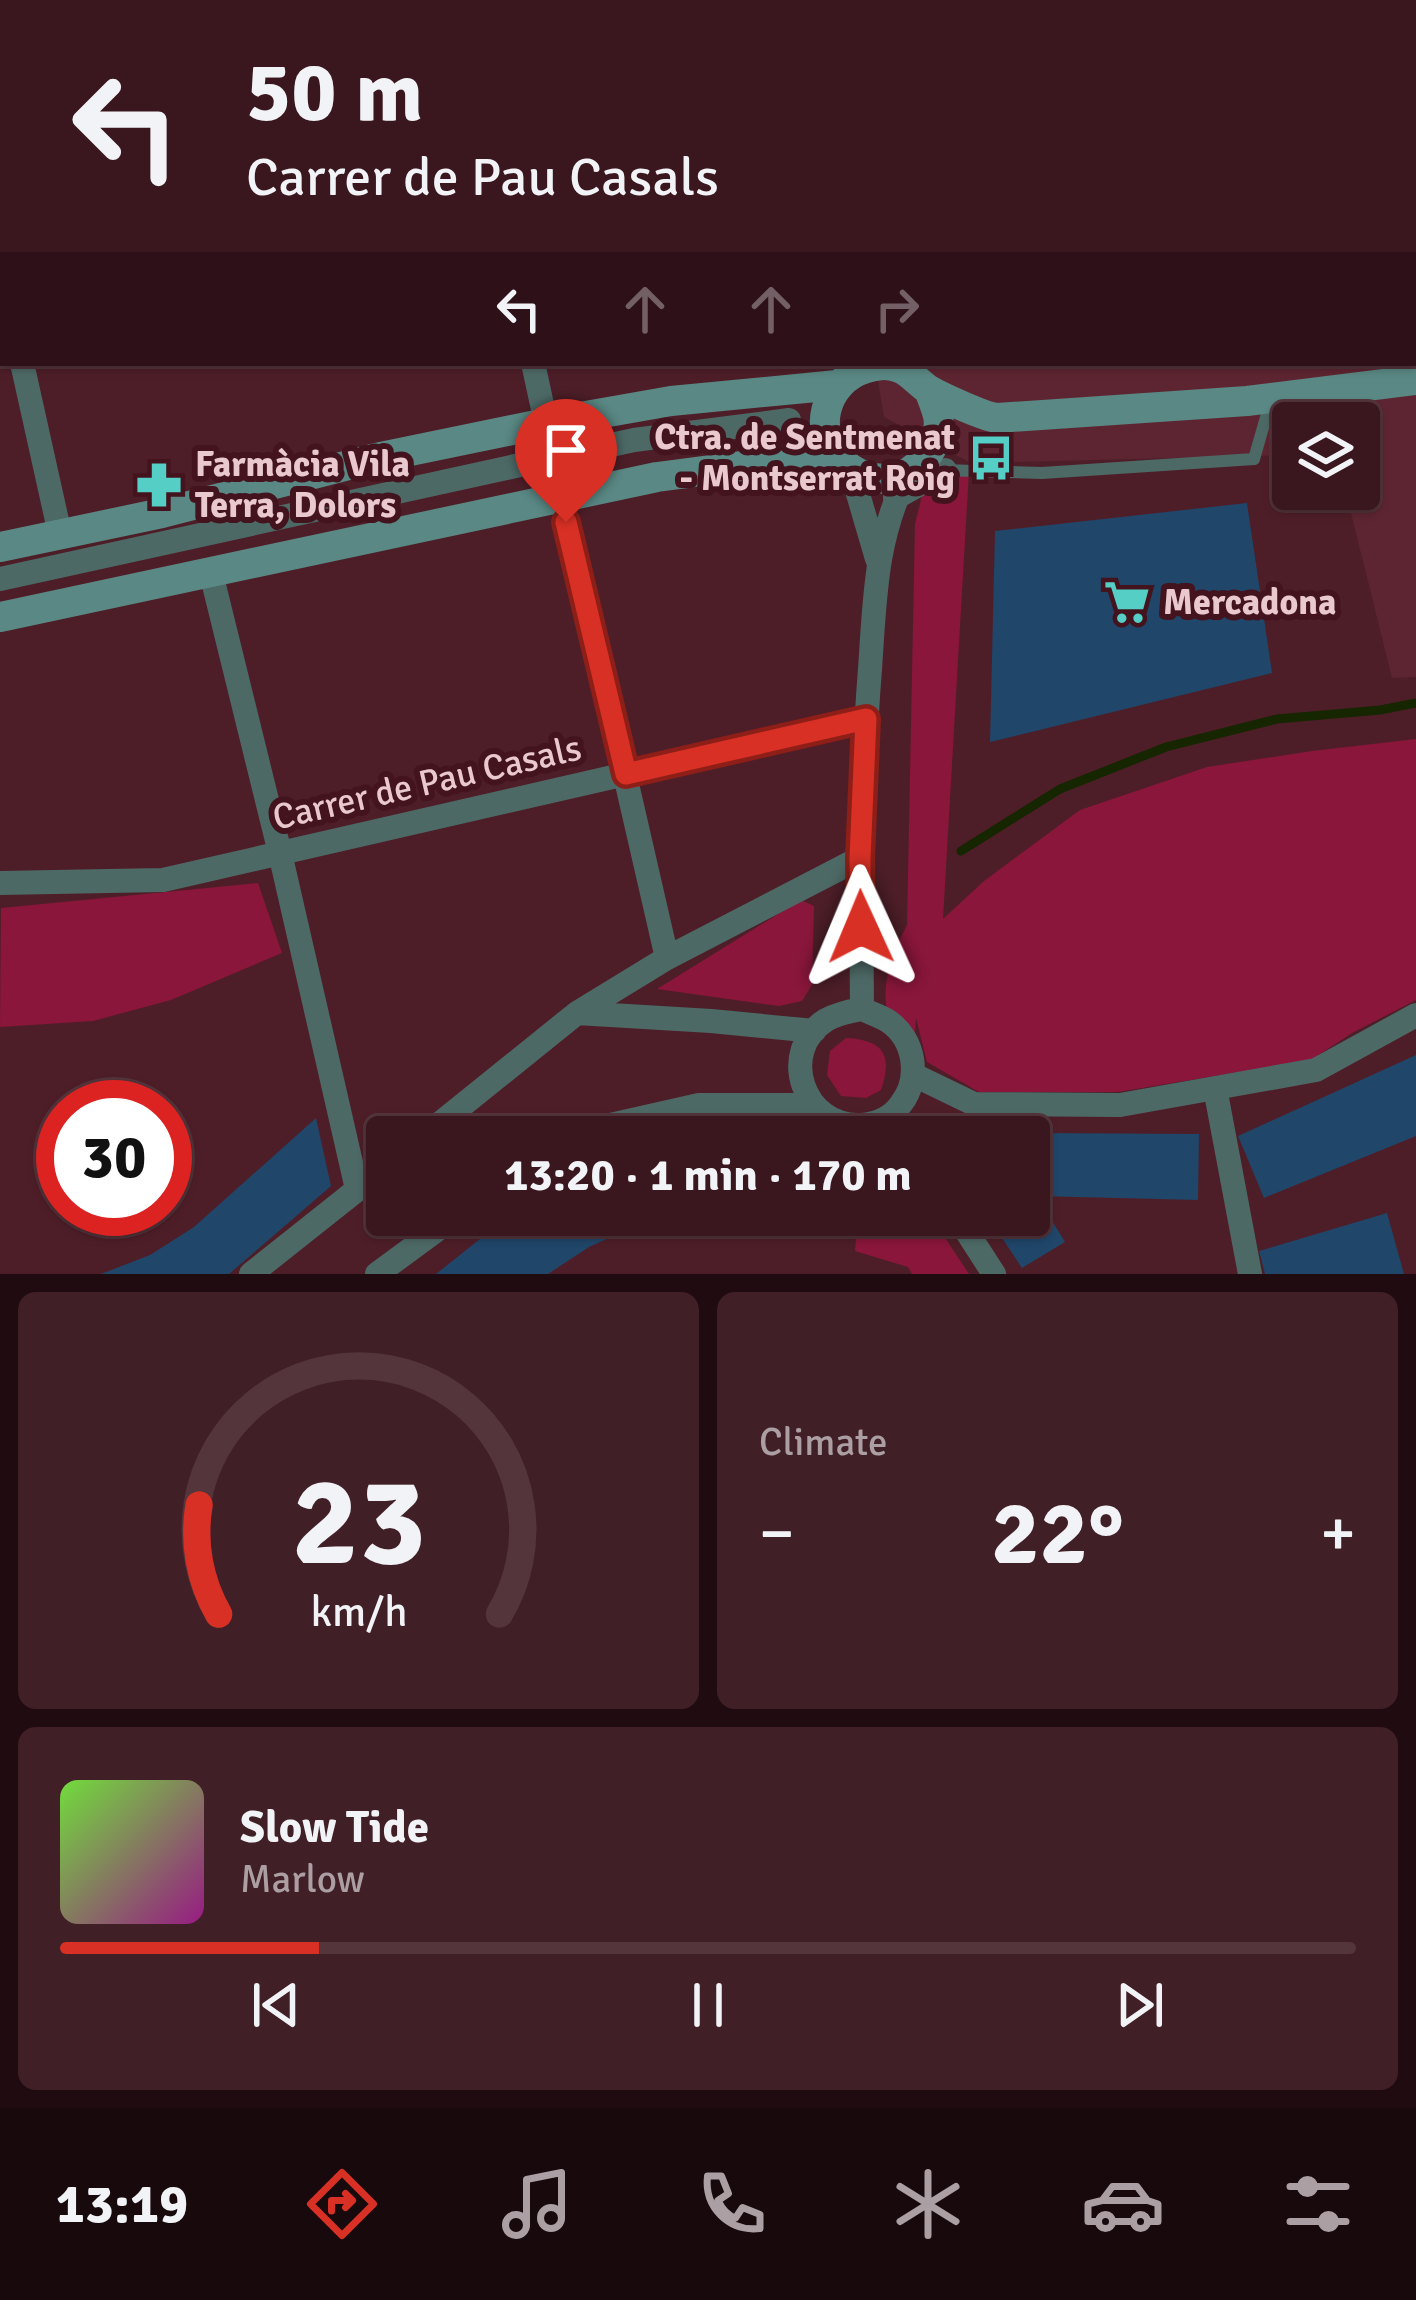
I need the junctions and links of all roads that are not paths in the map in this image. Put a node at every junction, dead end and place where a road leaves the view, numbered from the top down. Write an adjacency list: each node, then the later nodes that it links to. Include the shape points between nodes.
1 (23, 366): 15 (street)
2 (533, 366): 10 (street)
3 (896, 366): 6 (street)
4 (848, 374): 10 (street); 12 (street, via 824,419)
5 (1416, 380): 7 (street)
6 (929, 389): 8 (street); 11 (street, via 939,417)
7 (1272, 398): 8 (street); 13 (lane, via 1254,460)
8 (986, 417): 11 (street)
9 (790, 420): 19 (street, via 634,440)
10 (546, 423): 15 (street)
11 (936, 439): 13 (street)
12 (842, 462): 13 (street, via 877,479); 14 (street, via 657,477); 17 (street)
13 (916, 477): 17 (street)
14 (561, 497): 18 (street); 22 (street)
15 (60, 534): 16 (street)
16 (0, 547)
17 (878, 561): 21 (street)
18 (211, 573): 20 (street); 23 (street)
19 (0, 579)
20 (0, 617)
21 (866, 719): 22 (street, Carrer de Pau Casals); 24 (street)
22 (626, 774): 23 (street, Carrer de Pau Casals); 26 (street)
23 (280, 853): 25 (street, Carrer de Pau Casals, via 163,880); 38 (street)
24 (860, 858): 26 (street); 27 (street)
25 (0, 883)
26 (667, 958): 28 (street)
27 (862, 1009): 30 (street); 31 (street, via 904,1037)
28 (578, 1013): 30 (street); 35 (street)
29 (1416, 1015): 32 (street, via 1316,1070)
30 (814, 1031): 33 (street, via 800,1074)
31 (914, 1075): 32 (street, via 974,1104 1120,1105); 34 (street)
32 (1215, 1088): 45 (street)
33 (813, 1105): 34 (street, via 848,1126); 36 (street, via 699,1105)
34 (892, 1114)
35 (449, 1116)
36 (650, 1116)
37 (366, 1183): 38 (street)
38 (357, 1190): 42 (street)
39 (436, 1236): 41 (street)
40 (970, 1236): 44 (street)
41 (408, 1265): 43 (street)
42 (251, 1274)
43 (377, 1274)
44 (994, 1274)
45 (1250, 1274)

